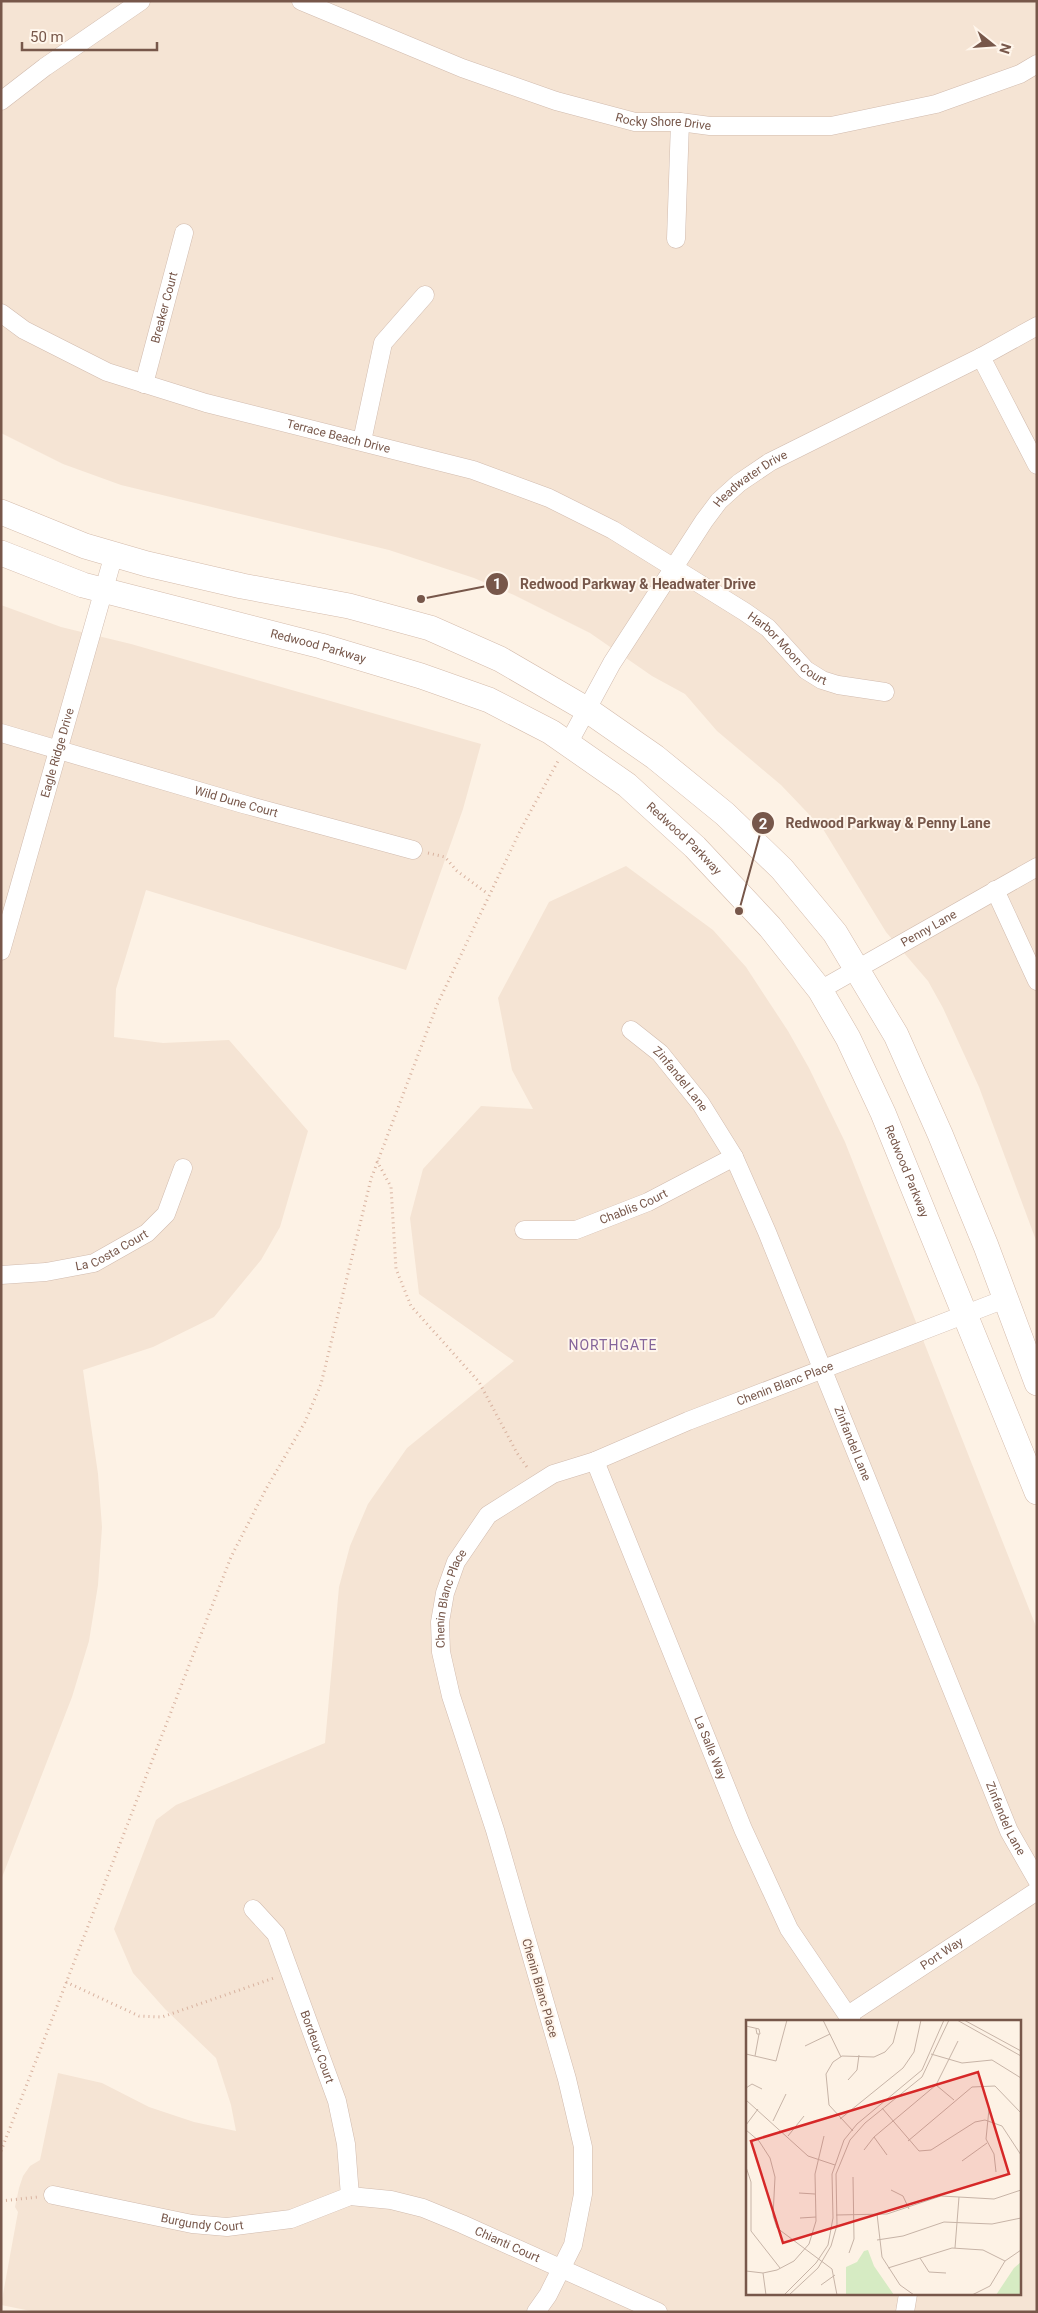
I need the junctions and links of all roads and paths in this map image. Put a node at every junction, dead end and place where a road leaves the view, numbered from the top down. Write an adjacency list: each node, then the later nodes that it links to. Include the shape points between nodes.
1 (141, 1): 4 (street, via 45,67)
2 (301, 1): 5 (street, Rocky Shore Drive, via 462,68 556,101 635,122)
3 (1037, 64): 5 (street, Rocky Shore Drive, via 1020,74 936,104 831,126 710,126)
4 (1, 102)
5 (680, 122): 7 (street)
6 (184, 233): 12 (street, Breaker Court)
7 (676, 239)
8 (424, 295): 13 (street, via 383,343)
9 (1, 313): 12 (street, Terrace Beach Drive, via 24,330 107,372)
10 (1037, 326): 11 (street, Headwater Drive)
11 (981, 357): 14 (street); 18 (street, Headwater Drive, via 770,462 739,483 719,501)
12 (144, 384): 13 (street, Terrace Beach Drive, via 206,403)
13 (362, 441): 18 (street, Terrace Beach Drive, via 473,470 549,498 613,530)
14 (1037, 465)
15 (1, 512): 17 (main road, via 85,546)
16 (1, 553): 19 (main road, Redwood Parkway)
17 (114, 554): 19 (street, Eagle Ridge Drive); 21 (main road, via 242,586 349,606 430,628 500,659)
18 (673, 568): 20 (street, Harbor Moon Court, via 768,628 806,670 822,680 838,686); 21 (street, Headwater Drive)
19 (104, 591): 23 (main road, Redwood Parkway, via 322,646 421,676 488,700); 24 (street, Eagle Ridge Drive)
20 (885, 692)
21 (586, 709): 23 (street, Headwater Drive); 30 (main road, via 655,756 725,814 788,876 835,933)
22 (1, 733): 24 (street, Wild Dune Court)
23 (568, 744): 28 (path); 32 (main road, Redwood Parkway, via 627,785 695,847 770,927)
24 (59, 750): 25 (street, Wild Dune Court); 29 (street, Eagle Ridge Drive)
25 (413, 850): 28 (path, via 445,857)
26 (1037, 867): 27 (street, Penny Lane)
27 (995, 890): 30 (street, Penny Lane); 31 (street)
28 (488, 894): 35 (path, via 437,1005)
29 (1, 951)
30 (856, 968): 32 (street, Penny Lane); 39 (main road, via 896,1035 940,1134)
31 (1037, 981)
32 (820, 990): 40 (main road, Redwood Parkway, via 848,1038 883,1113)
33 (631, 1030): 34 (street, Zinfandel Lane, via 660,1052 701,1104)
34 (734, 1157): 37 (street, Chablis Court, via 648,1202 576,1230); 41 (street, Zinfandel Lane)
35 (377, 1161): 44 (path, via 391,1187 396,1269 411,1306 479,1382 517,1453); 50 (path, via 327,1365 313,1407 231,1557)
36 (183, 1168): 38 (street, La Costa Court, via 166,1214 147,1233 94,1262 46,1272)
37 (524, 1230)
38 (1, 1275)
39 (1005, 1299): 40 (street, Chenin Blanc Place); 42 (main road)
40 (966, 1315): 41 (street, Chenin Blanc Place); 45 (main road, Redwood Parkway)
41 (822, 1371): 43 (street, Chenin Blanc Place, via 688,1421); 46 (street, Zinfandel Lane, via 1009,1831)
42 (1037, 1383)
43 (594, 1461): 44 (street, Chenin Blanc Place, via 553,1474); 51 (street, La Salle Way, via 742,1829 789,1929)
44 (538, 1483): 56 (street, Chenin Blanc Place, via 488,1515 471,1537 456,1562 445,1593 440,1622 441,1652 451,1696 495,1830 567,2079 583,2147 583,2194 573,2245)
45 (1037, 1492)
46 (1037, 1880)
47 (1037, 1891): 51 (street, Port Way)
48 (253, 1909): 49 (street, Bordeux Court, via 276,1934)
49 (290, 1970): 50 (path, via 162,2017 139,2016); 54 (street, Bordeux Court, via 337,2101 346,2144)
50 (66, 1982): 52 (path)
51 (850, 2018)
52 (1, 2151)
53 (53, 2195): 54 (street, Burgundy Court, via 192,2224 227,2228 291,2219); 55 (path)
54 (350, 2196): 56 (street, Chianti Court, via 391,2200 423,2208)
55 (1, 2201)
56 (562, 2268): 58 (street, Chenin Blanc Place); 59 (street, Chianti Court)
57 (908, 2296): 60 (street)
58 (536, 2312)
59 (658, 2312)
60 (905, 2312)

